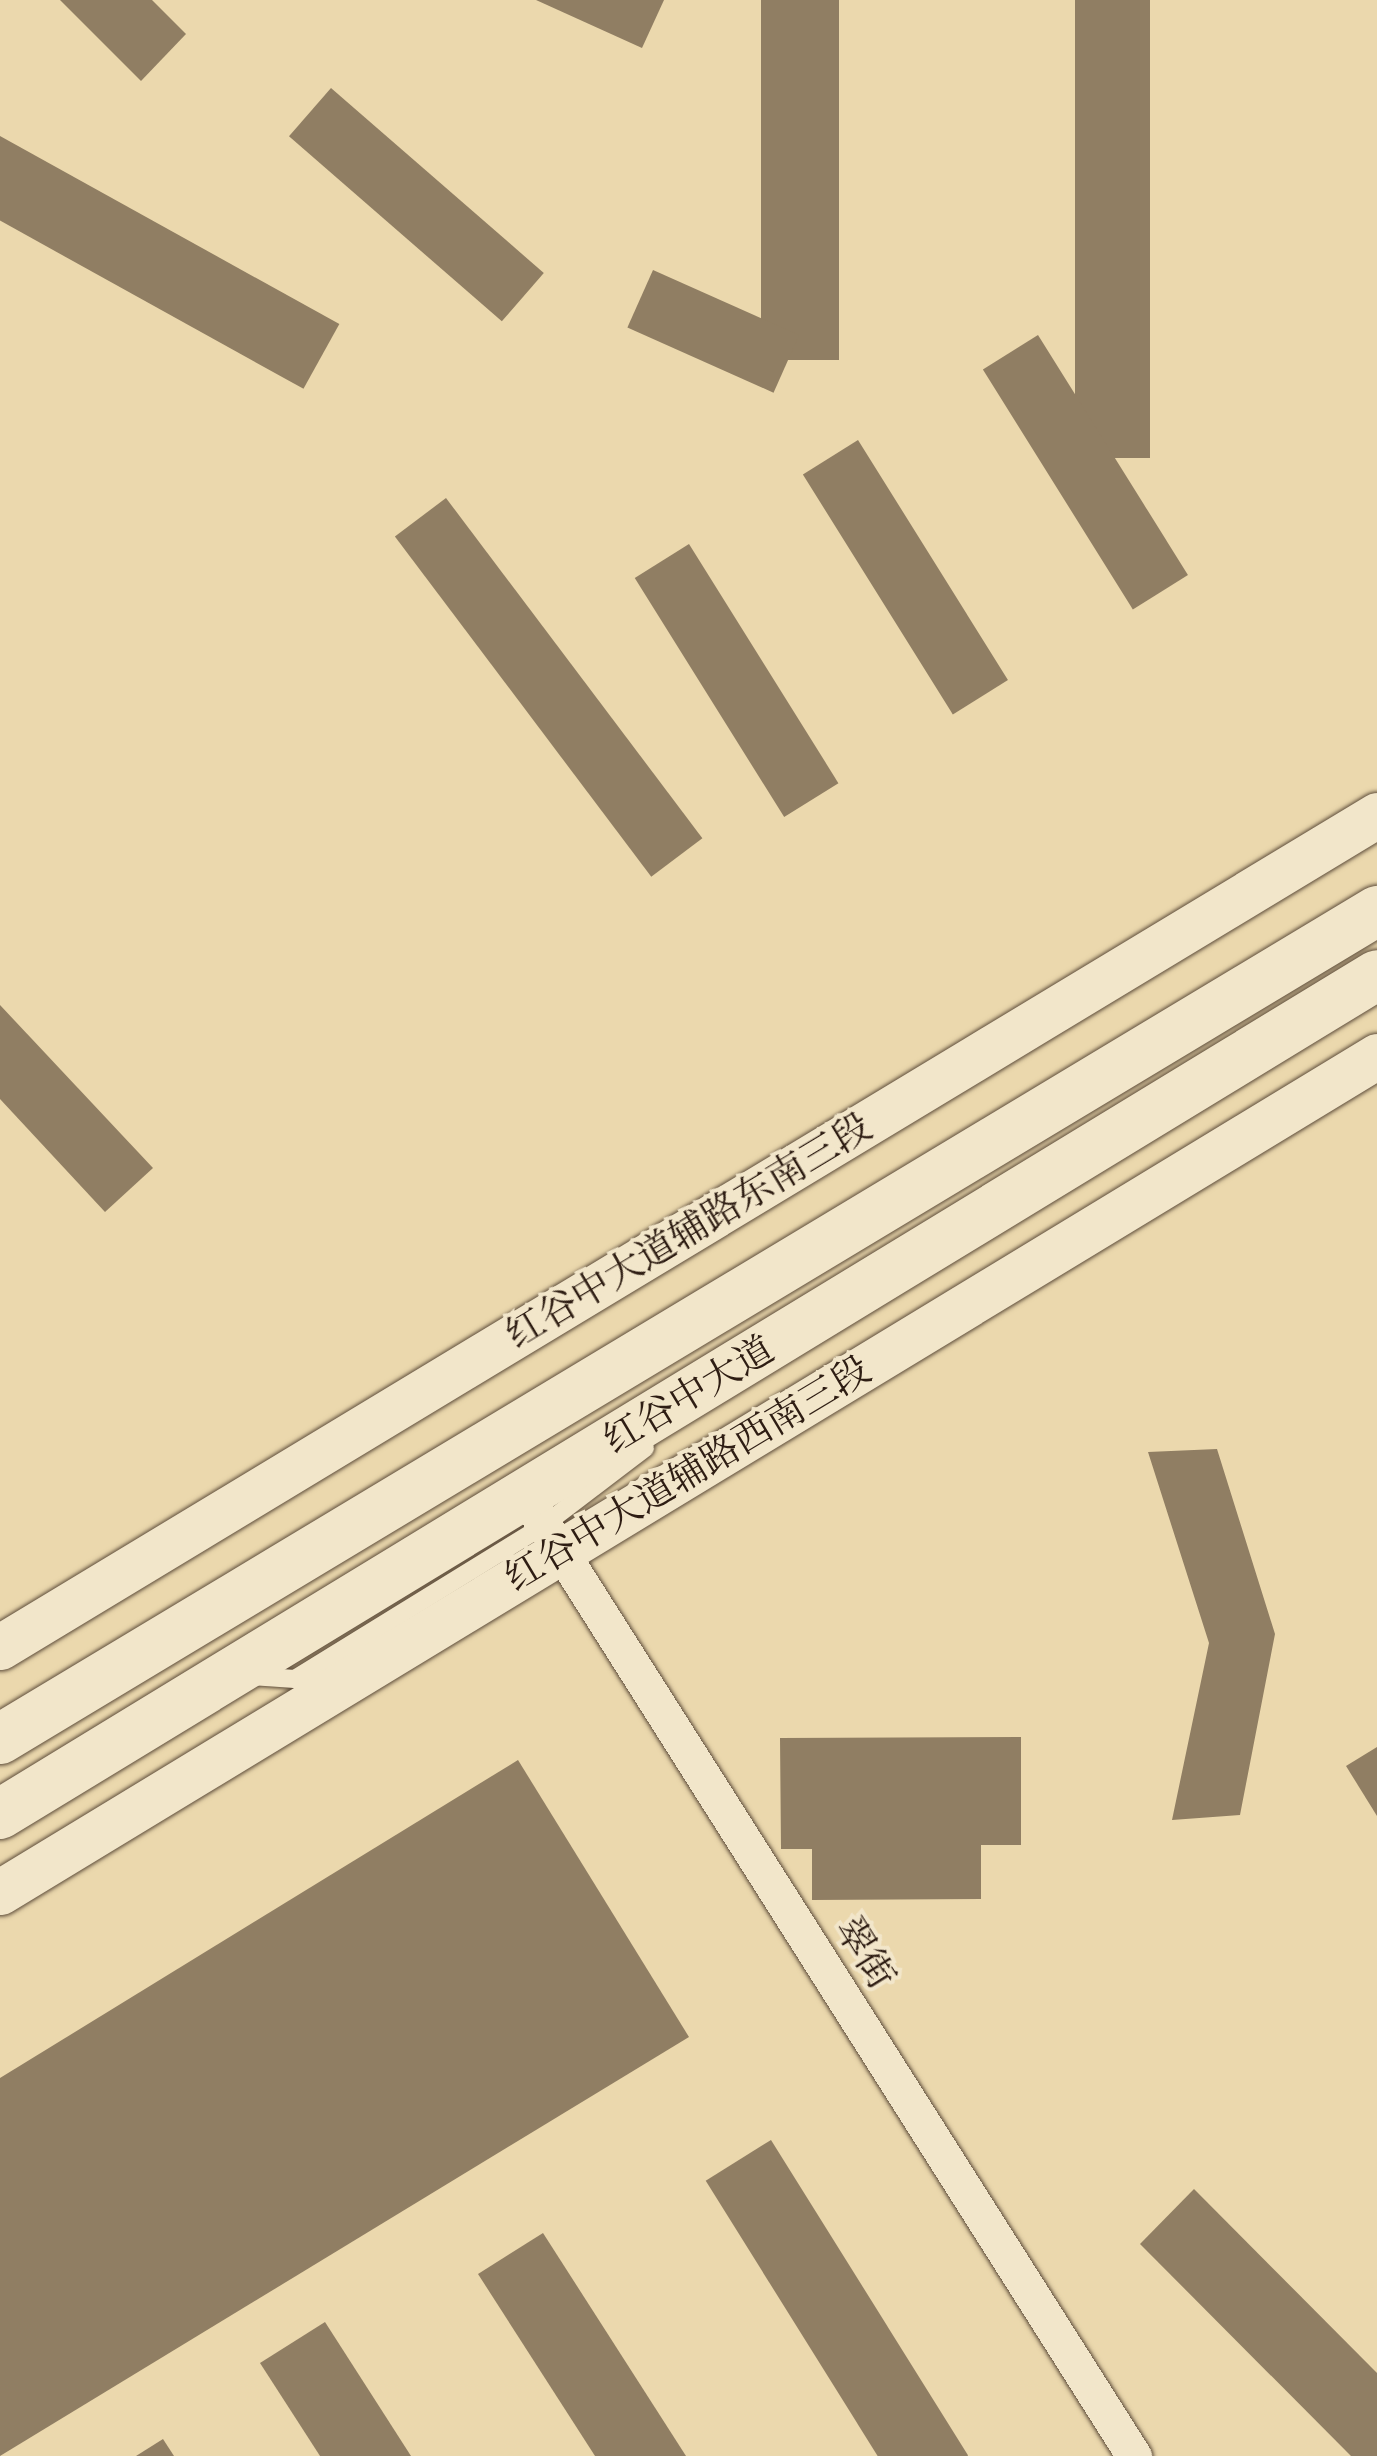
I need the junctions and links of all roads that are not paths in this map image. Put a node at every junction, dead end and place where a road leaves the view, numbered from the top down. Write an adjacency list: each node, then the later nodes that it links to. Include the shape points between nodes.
1 (1377, 815): 6 (street, 红谷中大道辅路东南三段)
2 (1377, 910): 7 (main road, 红谷中大道)
3 (1377, 975): 5 (main road, 红谷中大道, via 815,1318)
4 (1377, 1056): 5 (street, 红谷中大道辅路西南三段)
5 (543, 1524): 8 (main road, 红谷中大道, via 230,1675); 9 (street, 红谷中大道辅路西南三段); 10 (street, 翠街)
6 (0, 1647)
7 (0, 1740)
8 (0, 1814)
9 (0, 1892)
10 (1134, 2456)

